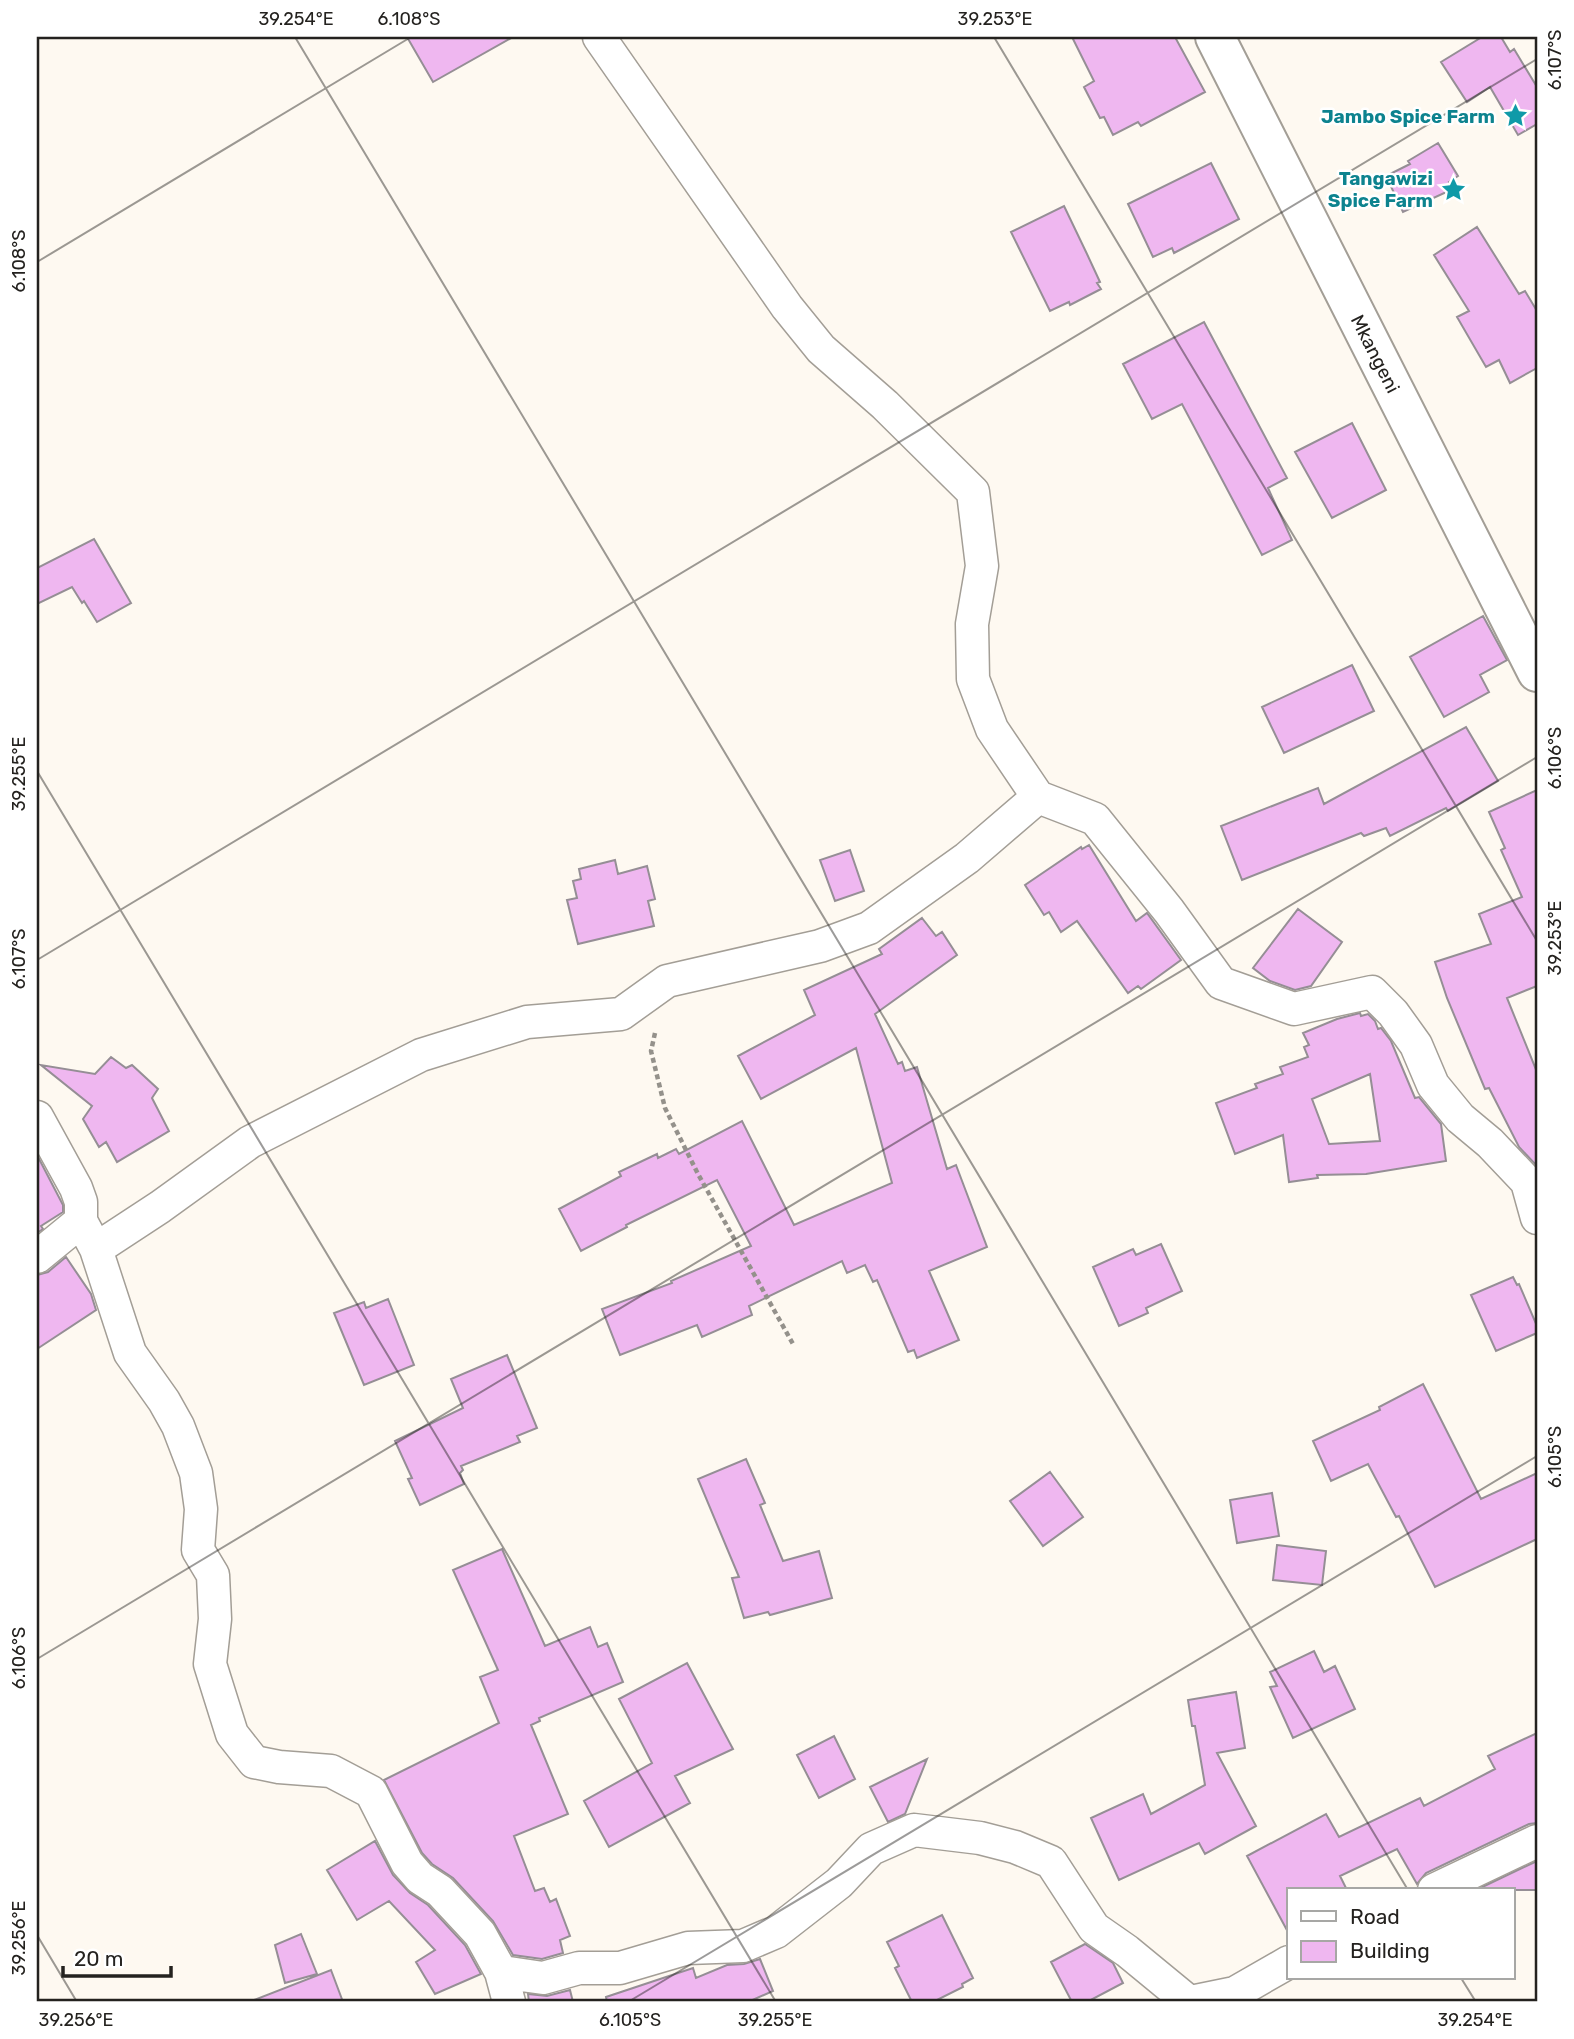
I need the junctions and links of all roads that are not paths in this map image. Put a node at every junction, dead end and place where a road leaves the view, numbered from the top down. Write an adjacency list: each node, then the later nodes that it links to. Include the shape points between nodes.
1 (598, 37): 4 (street, via 821,349 973,492 982,566 972,624 973,679 992,729)
2 (1215, 37): 3 (street, Mkangeni)
3 (1537, 672)
4 (1038, 797): 6 (street, via 1095,819 1221,983 1294,1009 1373,992 1416,1045 1433,1085 1453,1110 1527,1182); 8 (street, via 967,858 869,928 820,946 667,981 621,1014 527,1022 421,1055 250,1142)
5 (37, 1117): 7 (street, via 82,1202)
6 (1537, 1218)
7 (81, 1221): 8 (street); 9 (street)
8 (96, 1249): 13 (street, via 130,1353 178,1426 196,1473 201,1509 198,1550 213,1575 210,1664 232,1734 254,1762 331,1771 371,1792 407,1863 480,1934)
9 (37, 1257)
10 (1537, 1841): 11 (street)
11 (1438, 1888)
12 (1287, 1963): 15 (street, via 1235,1993)
13 (501, 1972): 14 (street); 15 (street, via 543,1978 579,1968 620,1968 688,1948 743,1946 776,1932 839,1883 870,1849 914,1830 979,1838 1051,1862 1094,1927)
14 (509, 2002)
15 (1190, 2002)

